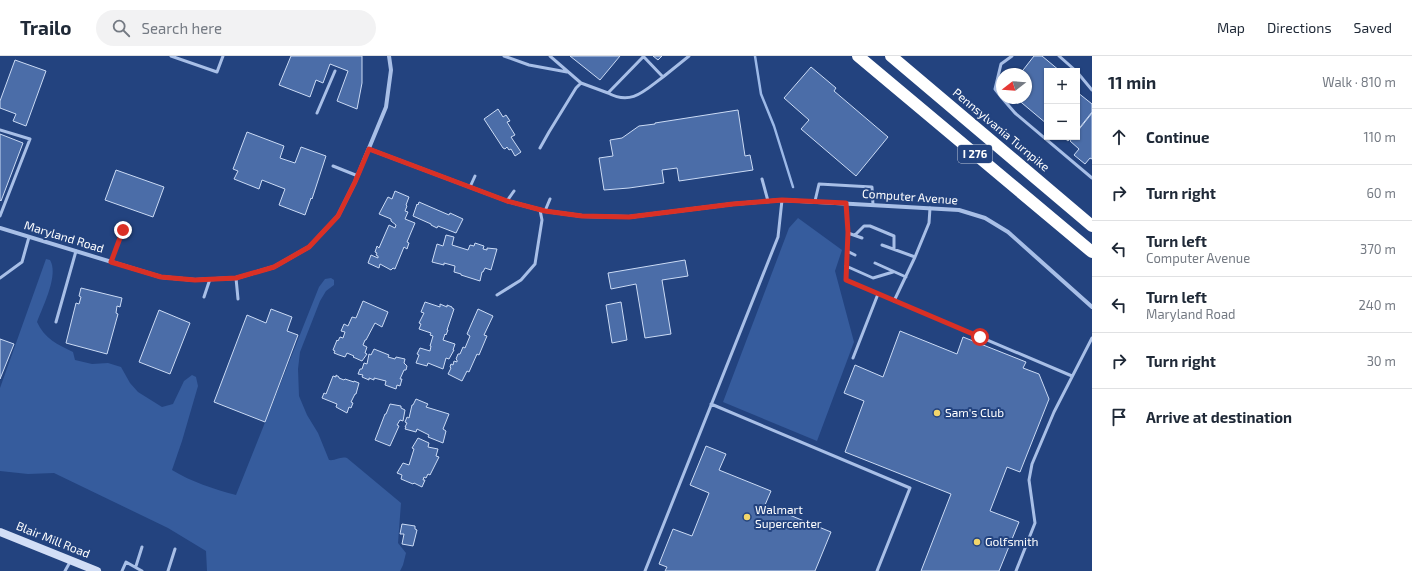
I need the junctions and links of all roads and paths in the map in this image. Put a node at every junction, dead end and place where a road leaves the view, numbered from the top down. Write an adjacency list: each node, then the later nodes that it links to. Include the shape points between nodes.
1 (171, 56): 2 (lane, via 217,72)
2 (223, 56)
3 (389, 56): 25 (street, Maryland Road, via 391,70 386,107)
4 (504, 56): 15 (lane, via 529,65)
5 (550, 56): 15 (lane)
6 (643, 56): 17 (lane); 20 (lane)
7 (689, 56): 17 (lane)
8 (858, 56): 55 (highway, I 276)
9 (892, 56): 44 (highway, Pennsylvania Turnpike / I 276)
10 (1012, 56): 12 (lane, via 1001,64)
11 (1059, 56): 13 (lane)
12 (1000, 68)
13 (1073, 68)
14 (335, 70): 22 (lane)
15 (567, 72): 18 (lane)
16 (1080, 75): 19 (lane)
17 (663, 77): 20 (lane, via 637,96 630,98)
18 (581, 83): 20 (lane); 24 (lane)
19 (1092, 90)
20 (608, 94)
21 (1007, 104): 29 (lane)
22 (317, 113)
23 (0, 130): 41 (lane, via 30,139)
24 (540, 148)
25 (369, 149): 27 (street, Maryland Road); 31 (street, Computer Avenue)
26 (333, 166): 27 (lane)
27 (358, 176): 64 (street, Maryland Road, via 338,216 309,247 274,267)
28 (475, 176): 31 (lane)
29 (1092, 178)
30 (762, 179): 36 (lane)
31 (470, 187): 35 (street, Computer Avenue)
32 (514, 191): 35 (lane)
33 (550, 199): 42 (lane)
34 (782, 200): 36 (street, Computer Avenue); 37 (street, Computer Avenue); 76 (lane, via 778,237)
35 (507, 201): 42 (street, Computer Avenue)
36 (768, 201): 42 (street, Computer Avenue, via 629,217 582,216)
37 (815, 201): 38 (street, Computer Avenue); 39 (lane, via 820,184 872,187)
38 (846, 203): 39 (street, Computer Avenue); 47 (lane)
39 (873, 204): 40 (street, Computer Avenue)
40 (930, 208): 57 (lane, via 929,223); 71 (street, Computer Avenue, via 959,210 985,218 1008,232)
41 (1, 211): 43 (lane)
42 (542, 211): 67 (lane, via 535,264 521,280)
43 (0, 216)
44 (1092, 226)
45 (0, 228): 49 (street, Maryland Road)
46 (123, 230): 58 (lane)
47 (848, 232): 48 (lane); 54 (lane)
48 (855, 235): 50 (lane); 52 (lane, via 864,226 870,226 894,236)
49 (29, 237): 53 (street, Maryland Road); 63 (lane, via 22,262)
50 (862, 238)
51 (882, 245): 52 (lane)
52 (894, 250): 57 (lane)
53 (76, 251): 58 (street, Maryland Road); 72 (lane)
54 (847, 251): 56 (lane); 60 (lane)
55 (1092, 252)
56 (855, 255)
57 (915, 257): 62 (lane)
58 (111, 262): 65 (street, Maryland Road, via 161,277)
59 (875, 264): 61 (lane)
60 (846, 266): 61 (lane, via 874,278); 66 (lane, via 846,280)
61 (893, 272): 62 (lane)
62 (906, 277): 70 (lane)
63 (0, 278)
64 (236, 278): 65 (street, Maryland Road); 69 (lane)
65 (210, 279): 68 (lane)
66 (878, 294): 70 (lane); 74 (lane)
67 (497, 295)
68 (204, 297)
69 (238, 299)
70 (894, 301): 75 (lane)
71 (1092, 307)
72 (56, 322)
73 (1092, 338): 75 (lane)
74 (853, 358)
75 (1072, 376): 89 (lane, via 1032,464 1029,480 1035,523)
76 (711, 404): 87 (lane); 88 (lane, via 910,488)
77 (0, 532): 80 (main road, Blair Mill Road)
78 (142, 547): 81 (lane)
79 (175, 549): 86 (lane)
80 (72, 560): 82 (lane); 83 (main road, Blair Mill Road)
81 (136, 566): 84 (lane, via 126,562); 85 (lane)
82 (65, 571)
83 (97, 571)
84 (122, 571)
85 (142, 571)
86 (168, 571)
87 (645, 571)
88 (877, 571)
89 (1016, 571)

